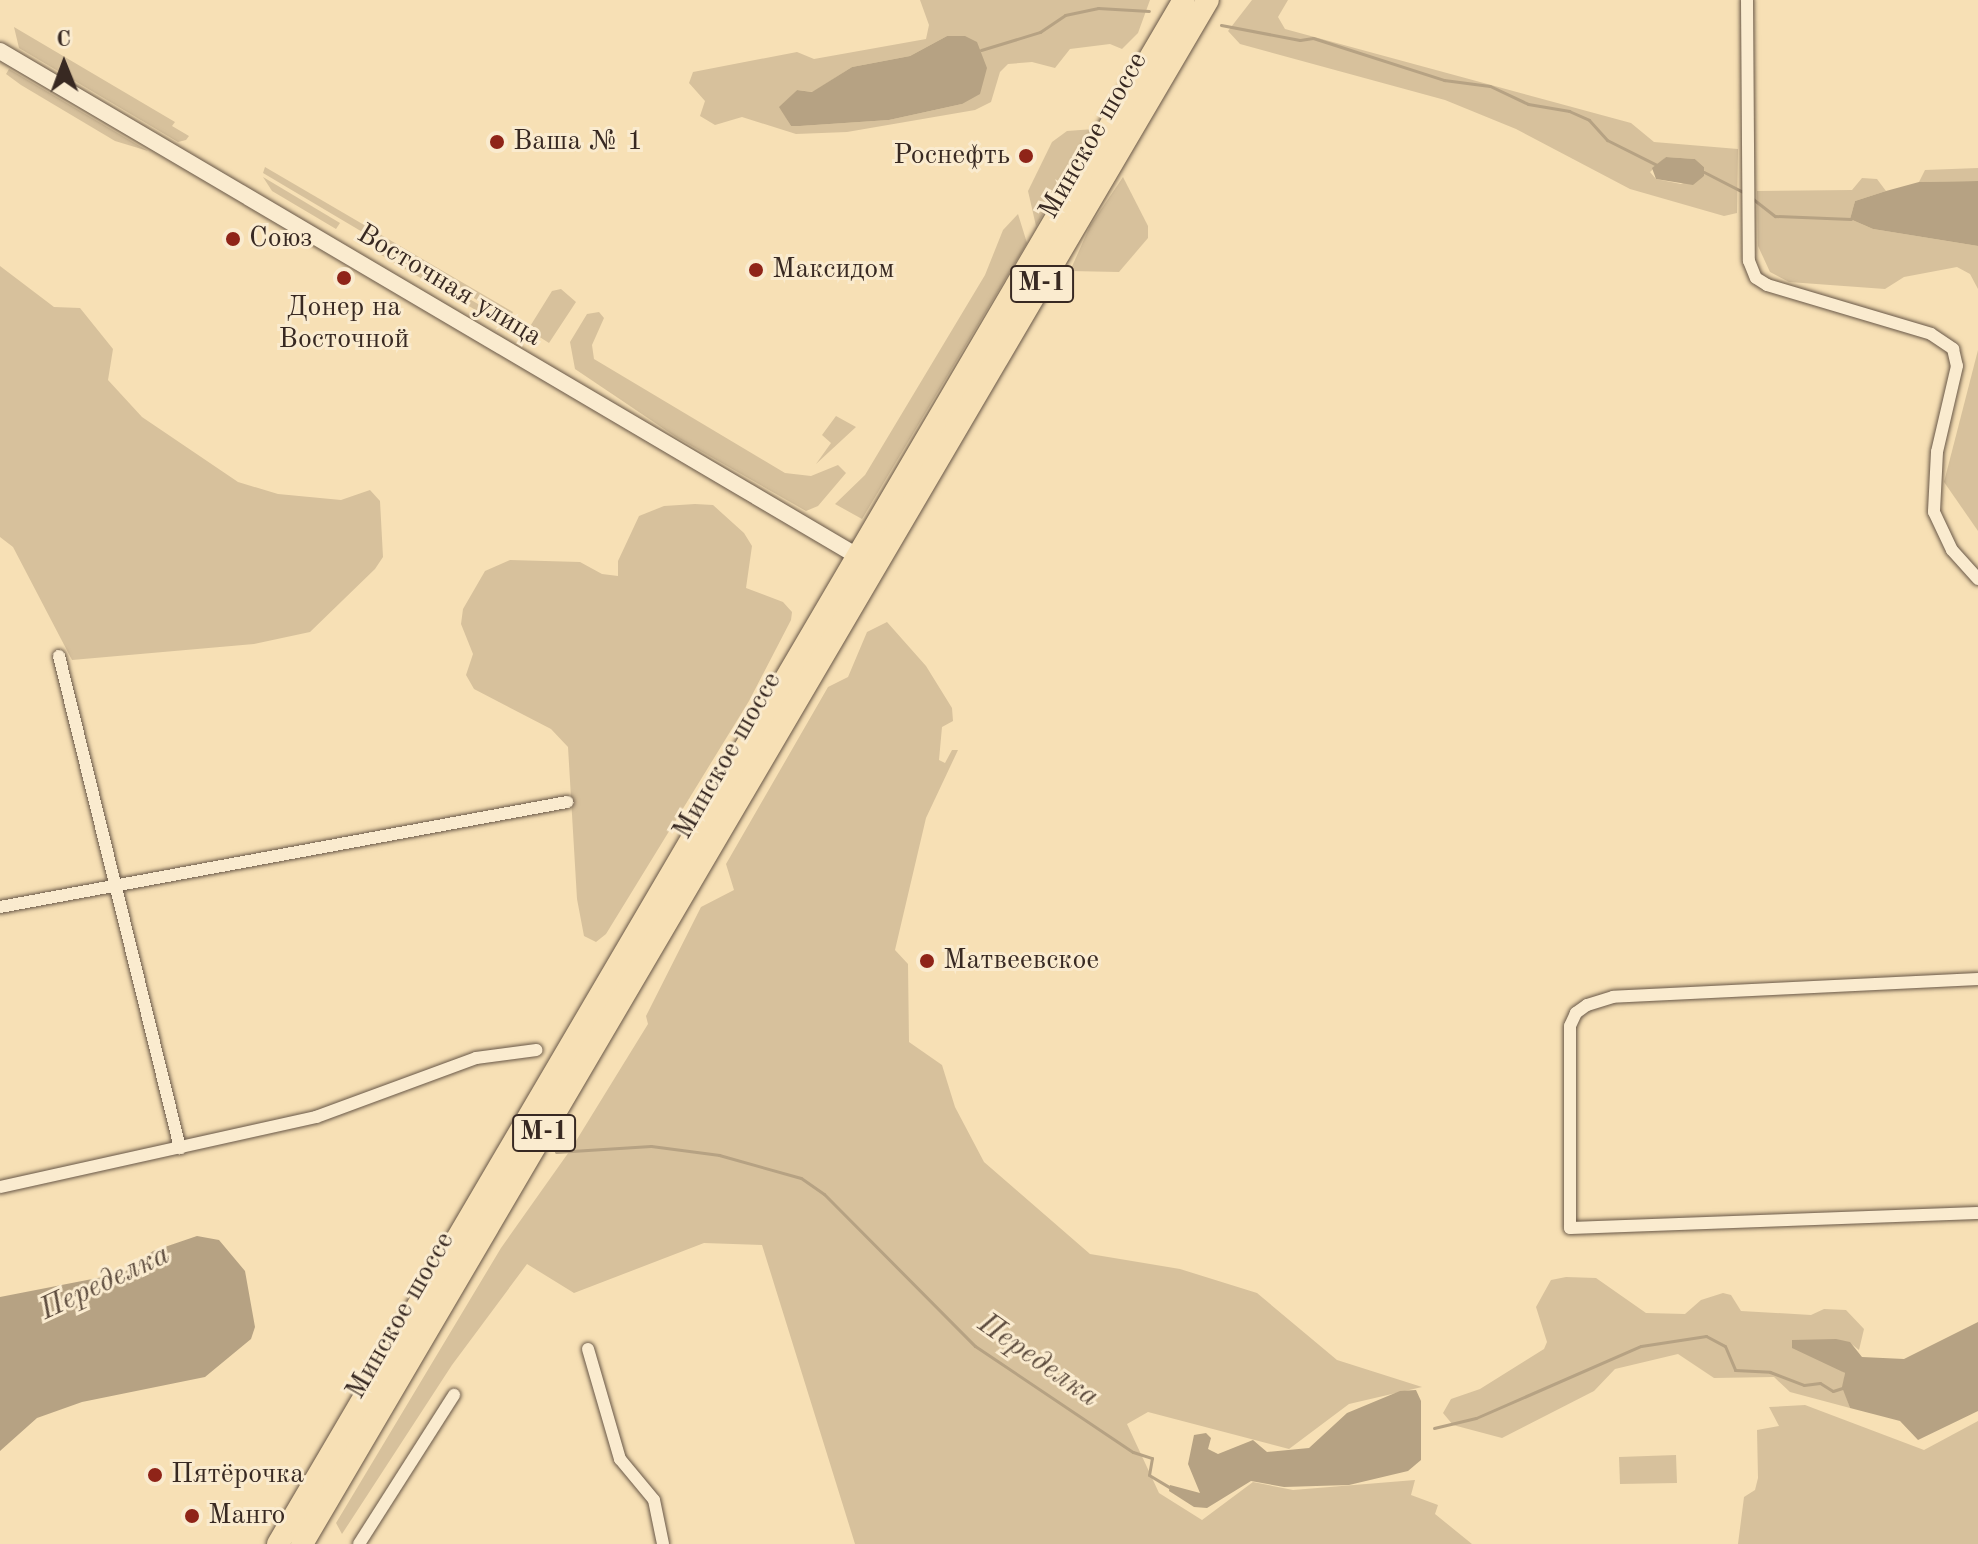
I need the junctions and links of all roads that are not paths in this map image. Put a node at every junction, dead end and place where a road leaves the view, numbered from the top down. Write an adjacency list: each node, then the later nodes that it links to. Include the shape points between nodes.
1 (1184, 0): 5 (highway, Минское шоссе / М-1)
2 (1208, 0): 5 (highway, Минское шоссе / М-1)
3 (1747, 0): 6 (street, via 1746,233 1752,270 1767,285 1931,334 1953,349 1957,366 1937,452 1934,512 1952,550)
4 (0, 51): 5 (street, Восточная улица)
5 (864, 560): 18 (highway, Минское шоссе / М-1); 19 (highway, Минское шоссе / М-1)
6 (1978, 579)
7 (59, 656): 9 (street)
8 (567, 802): 9 (street)
9 (115, 887): 10 (street); 13 (street)
10 (0, 907)
11 (1978, 979): 15 (street, via 1613,997 1587,1005 1570,1026 1570,1228)
12 (536, 1050): 13 (street, via 476,1058 343,1110)
13 (180, 1148): 14 (street)
14 (0, 1187)
15 (1978, 1213)
16 (588, 1349): 21 (street, via 620,1459 654,1500)
17 (454, 1395): 20 (street)
18 (278, 1544)
19 (302, 1544)
20 (359, 1544)
21 (663, 1544)

